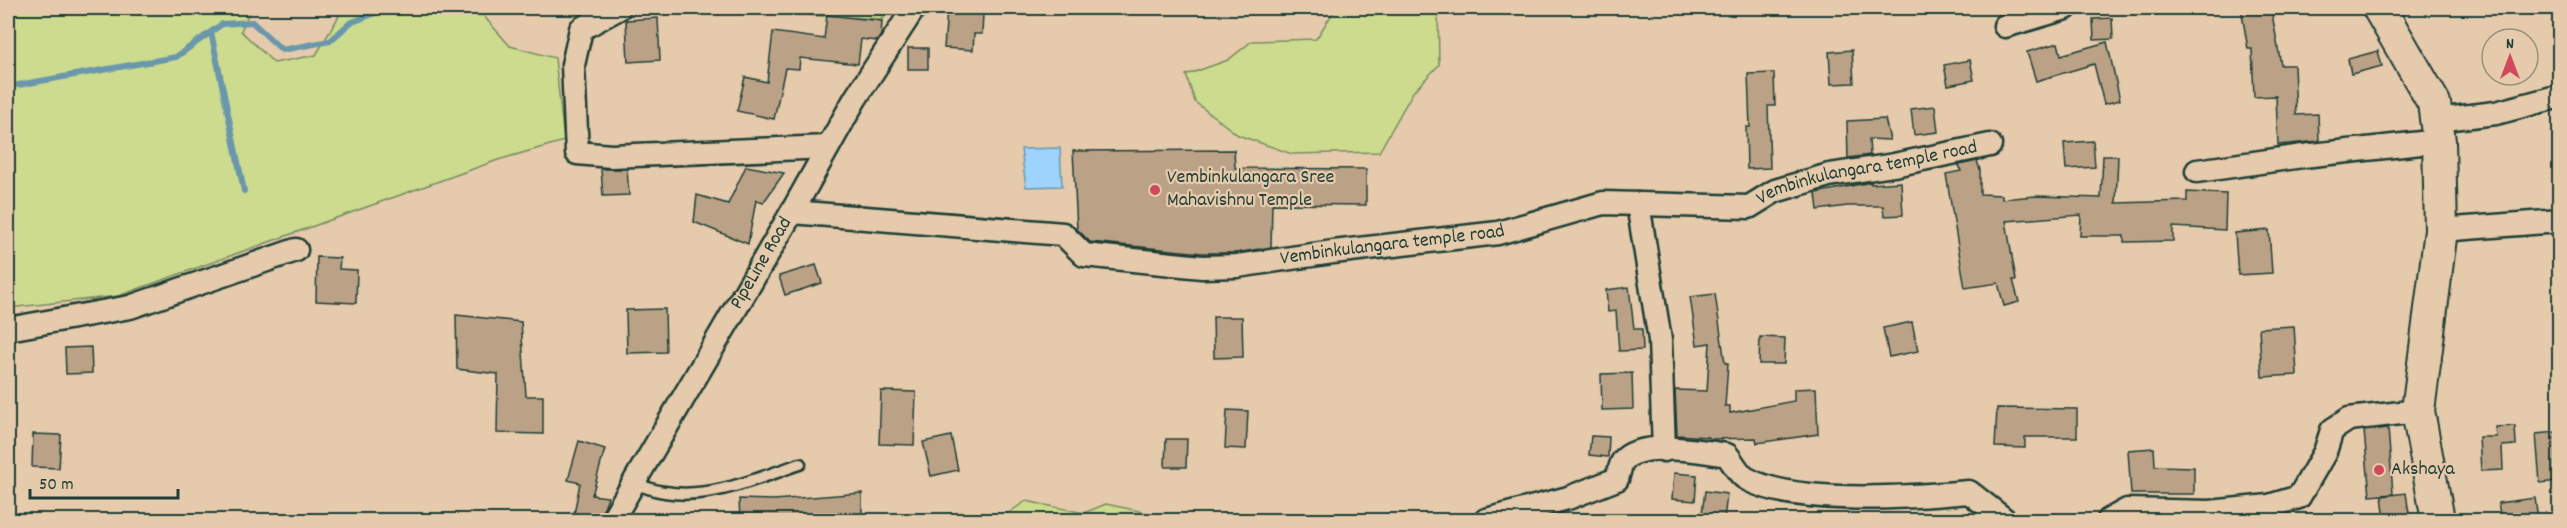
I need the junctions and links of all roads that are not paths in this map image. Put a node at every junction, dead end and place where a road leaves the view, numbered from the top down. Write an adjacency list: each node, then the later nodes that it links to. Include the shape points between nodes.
1 (619, 8): 9 (street, via 581,29 573,65 577,153 611,156)
2 (914, 8): 9 (street, PipeLine Road)
3 (2066, 8): 5 (street)
4 (2379, 8): 7 (main road, via 2434,103)
5 (2005, 26)
6 (2559, 96): 7 (street)
7 (2438, 131): 10 (street); 14 (main road)
8 (1990, 145): 11 (street, Vembinkulangara temple road, via 1829,175 1775,191 1749,207)
9 (828, 147): 12 (street, PipeLine Road)
10 (2198, 171)
11 (1638, 204): 12 (street, Vembinkulangara temple road, via 1603,203 1498,232 1237,266 1202,267 1084,255 1063,234); 18 (street, via 1660,340)
12 (792, 212): 20 (street, PipeLine Road)
13 (2559, 221): 14 (street)
14 (2441, 230): 17 (main road)
15 (296, 250): 16 (street, via 130,307)
16 (8, 329)
17 (2418, 411): 24 (street, via 2349,419 2332,430 2325,452 2300,497 2269,506 2210,512 2127,510); 25 (main road)
18 (1664, 450): 22 (street, via 1637,451 1623,460 1617,479 1568,498); 23 (street, via 1727,455 1745,479 1788,494 1871,497 1969,492)
19 (800, 464): 20 (lane, via 701,492 665,492)
20 (633, 483): 21 (street, PipeLine Road)
21 (612, 520)
22 (1486, 520)
23 (2006, 520)
24 (2109, 520)
25 (2438, 520)

